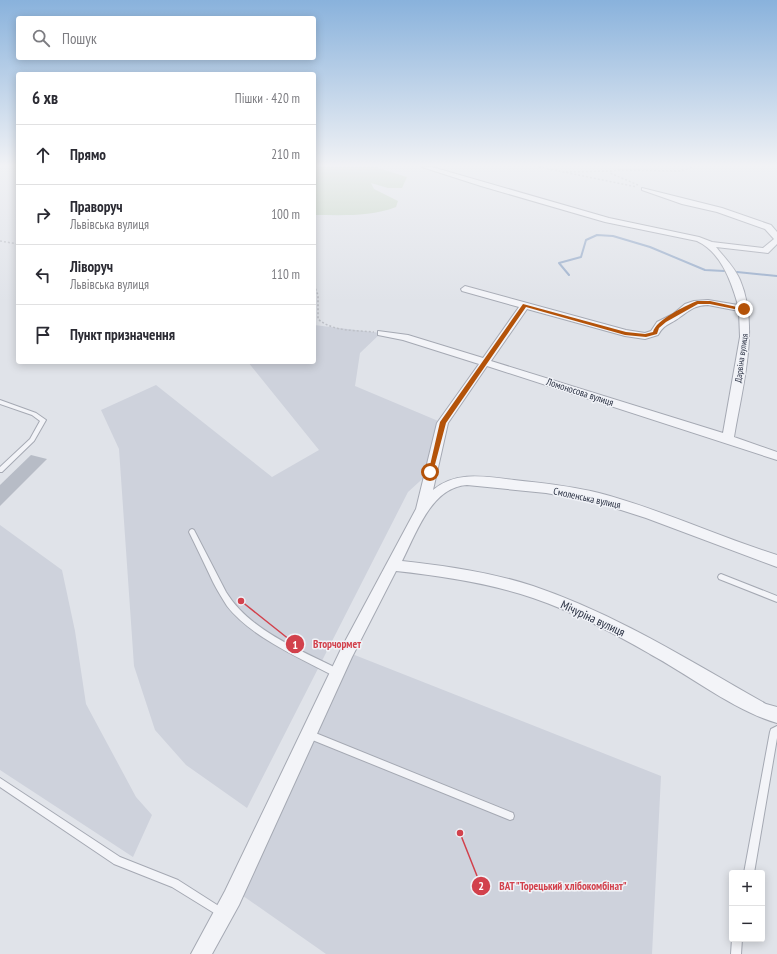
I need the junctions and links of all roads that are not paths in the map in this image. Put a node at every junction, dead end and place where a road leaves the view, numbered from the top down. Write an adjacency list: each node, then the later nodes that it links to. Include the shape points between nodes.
1 (578, 212): 4 (street, via 699,239)
2 (723, 212): 3 (street, via 768,227)
3 (777, 239): 5 (street)
4 (710, 244): 5 (street); 9 (street, Дарвіна вулиця, via 735,279)
5 (765, 250): 6 (street)
6 (777, 251)
7 (465, 289): 8 (street)
8 (525, 305): 9 (street, via 625,333 646,336 655,333 656,328 665,321 697,303); 11 (street)
9 (744, 309): 13 (street, Дарвіна вулиця, via 746,337)
10 (381, 333): 11 (street, Ломоносова вулиця, via 405,337)
11 (484, 362): 13 (street, Ломоносова вулиця); 16 (street, via 443,422)
12 (0, 402): 15 (lane, via 34,414 43,420 32,440)
13 (728, 439): 14 (street, Ломоносова вулиця)
14 (777, 456)
15 (0, 470)
16 (422, 509): 18 (street, Смоленська вулиця, via 438,492 456,482 544,488 606,499); 19 (street)
17 (192, 532): 22 (lane, via 230,603 248,622 281,644)
18 (777, 561)
19 (392, 565): 22 (street); 23 (street, Мічуріна вулиця, via 448,571 552,598 610,624 763,711)
20 (721, 577): 21 (lane)
21 (777, 599)
22 (337, 673): 25 (street)
23 (777, 715)
24 (777, 730): 28 (lane, via 774,732)
25 (308, 734): 27 (lane); 29 (street)
26 (0, 782): 29 (lane, via 117,861 175,883)
27 (510, 816)
28 (750, 870)
29 (224, 914): 31 (street)
30 (736, 942): 32 (lane)
31 (201, 954)
32 (736, 954)

